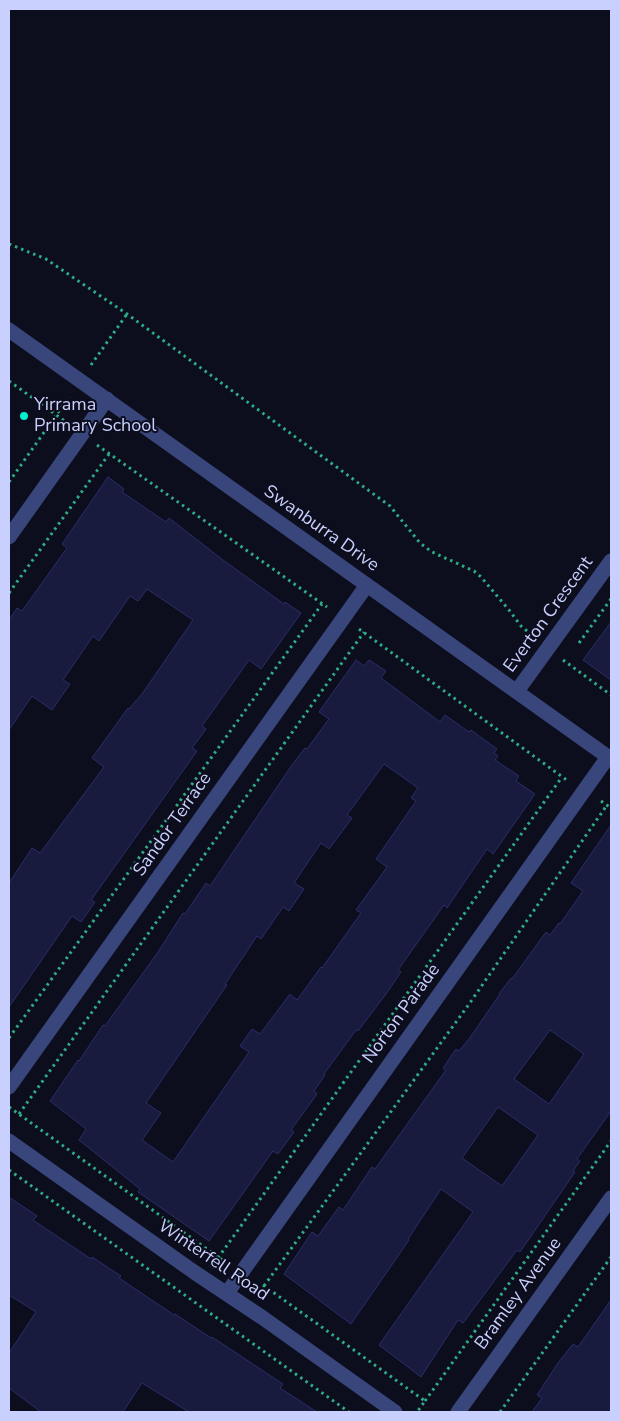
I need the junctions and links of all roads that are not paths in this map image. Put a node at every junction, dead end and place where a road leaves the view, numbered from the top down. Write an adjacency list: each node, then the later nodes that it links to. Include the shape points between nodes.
1 (9, 330): 2 (street, Swanburra Drive)
2 (107, 400): 3 (street); 5 (street, Swanburra Drive)
3 (9, 537)
4 (611, 561): 6 (street, Everton Crescent)
5 (367, 585): 6 (street, Swanburra Drive); 8 (street, Sandor Terrace)
6 (517, 692): 7 (street, Swanburra Drive)
7 (610, 758): 11 (street, Norton Parade)
8 (9, 1087)
9 (9, 1141): 11 (street, Winterfell Road)
10 (611, 1198): 13 (street, Bramley Avenue)
11 (227, 1293): 12 (street, Winterfell Road)
12 (395, 1412)
13 (458, 1412)

